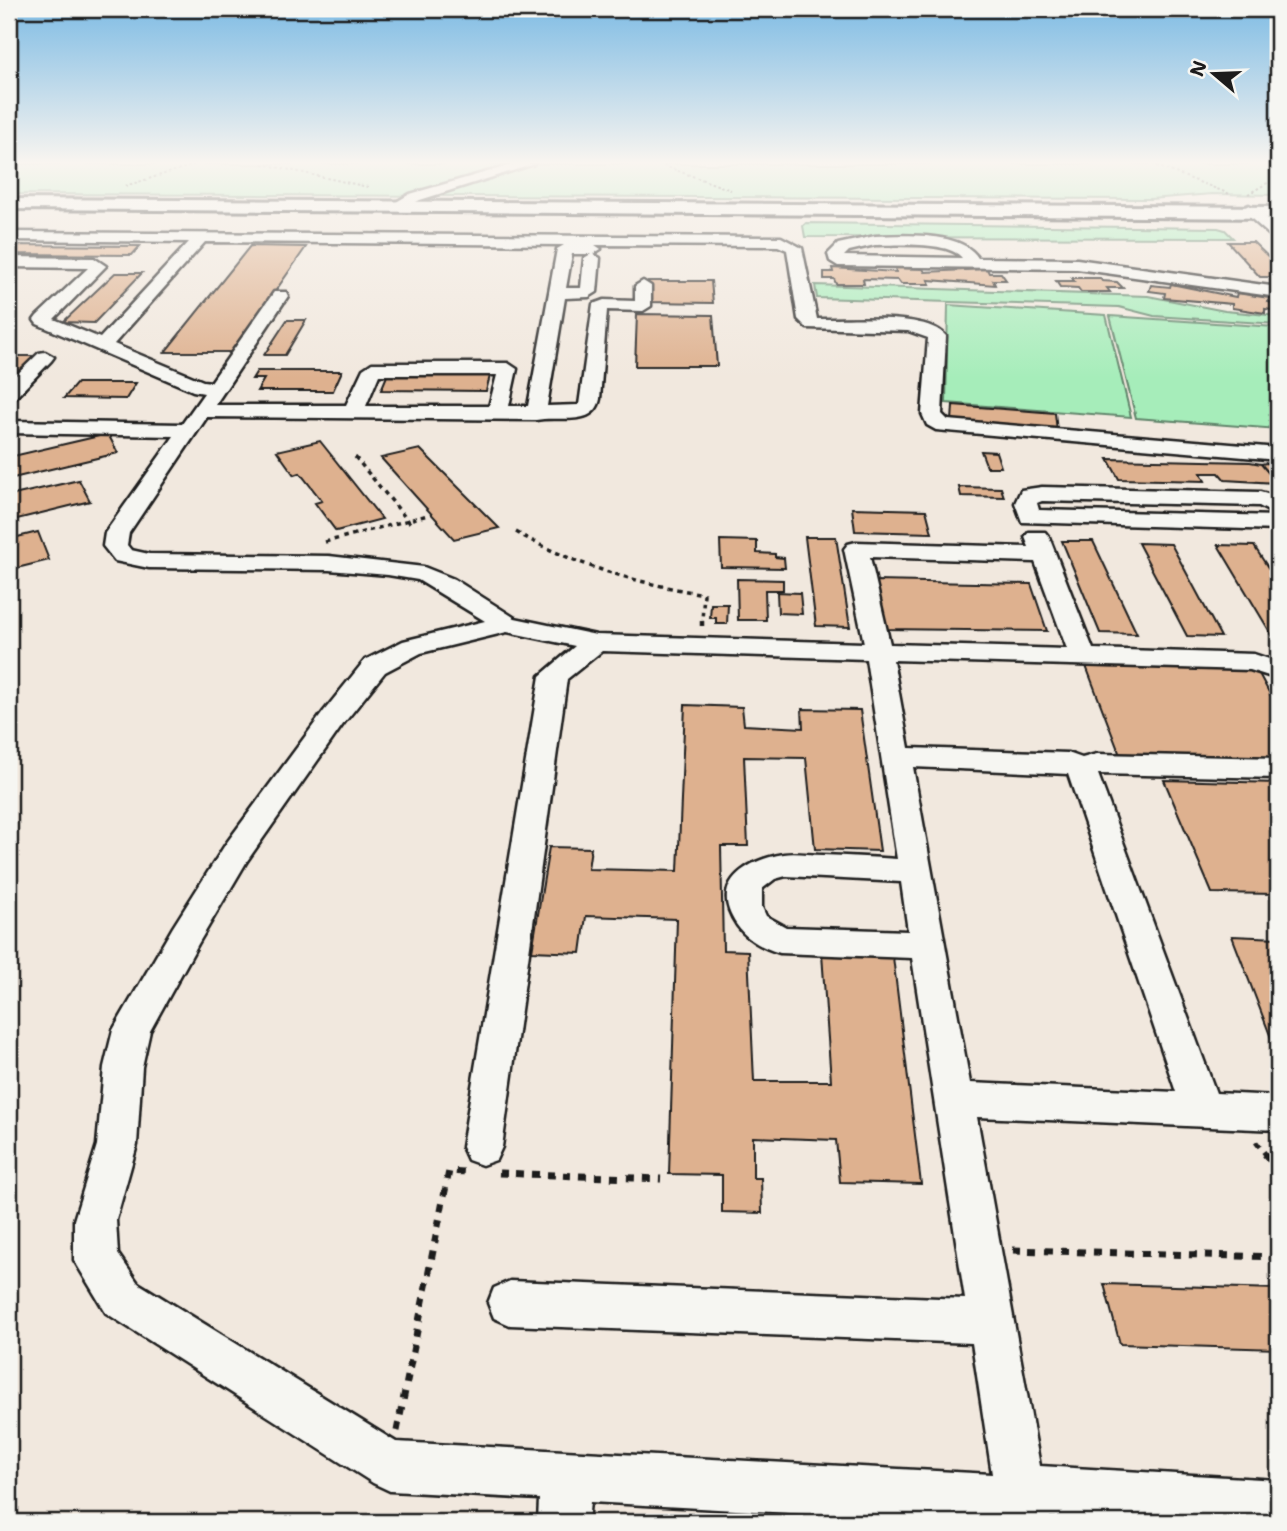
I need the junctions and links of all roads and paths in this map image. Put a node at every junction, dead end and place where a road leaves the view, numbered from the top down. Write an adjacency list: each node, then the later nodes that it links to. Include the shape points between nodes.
1 (9, 236): 2 (street)
2 (200, 239): 13 (street); 22 (street, via 781,242 794,248 807,319 813,324 908,326 937,336 932,414 943,426)
3 (1086, 249): 8 (street, via 1036,251)
4 (563, 258): 5 (street, via 565,249 679,249); 11 (street); 11 (street, via 598,258 589,292)
5 (681, 259)
6 (9, 262): 13 (street, via 98,266 43,320)
7 (972, 262): 7 (street, via 838,261 836,254 856,242 935,242 961,248); 8 (street)
8 (1029, 263): 10 (street, via 1144,265)
9 (643, 286): 19 (street, via 643,306 604,304 599,308 588,408 582,412)
10 (1278, 292)
11 (557, 294): 19 (street)
12 (280, 296): 15 (street)
13 (103, 345): 15 (street, via 200,387)
14 (45, 357): 16 (street)
15 (215, 388): 20 (street)
16 (9, 393)
17 (356, 404): 18 (street); 18 (street, via 372,369 508,369); 20 (street)
18 (499, 405): 19 (street)
19 (537, 406)
20 (193, 420): 21 (street); 32 (street, via 117,533 115,547 123,556 149,561 329,564 424,574)
21 (9, 427)
22 (1278, 454)
23 (355, 457): 27 (path)
24 (1278, 509): 26 (street, via 1260,499 1042,494 1029,495)
25 (428, 515): 27 (path)
26 (1030, 517): 28 (street); 31 (street)
27 (409, 522): 30 (path)
28 (1278, 523)
29 (516, 532): 34 (path, via 579,564 643,583 704,594 700,623)
30 (321, 543)
31 (1044, 555): 35 (street, via 856,549); 36 (street)
32 (508, 624): 33 (street); 52 (street, via 412,647 375,666 236,853 132,1030 123,1067 117,1145 95,1220 96,1260 122,1297)
33 (596, 643): 34 (street); 46 (street, via 554,676)
34 (712, 646): 35 (street)
35 (877, 653): 36 (street); 38 (street)
36 (1083, 657): 37 (street, via 1254,662)
37 (1278, 671)
38 (896, 757): 39 (street, via 1068,763); 41 (street)
39 (1080, 768): 40 (street, via 1097,764); 44 (street)
40 (1278, 768)
41 (916, 871): 42 (street); 42 (street, via 786,865 751,878 745,887 745,907 753,924 780,940)
42 (928, 945): 43 (street)
43 (953, 1099): 44 (street); 48 (street)
44 (1202, 1110): 45 (street)
45 (1278, 1113)
46 (482, 1164): 47 (path); 52 (path, via 449,1171)
47 (661, 1179)
48 (980, 1250): 49 (path); 51 (street)
49 (1278, 1257)
50 (510, 1303): 51 (street)
51 (992, 1322): 54 (street)
52 (390, 1466): 53 (street)
53 (564, 1499): 54 (street)
54 (1022, 1505): 55 (street)
55 (1278, 1505)

